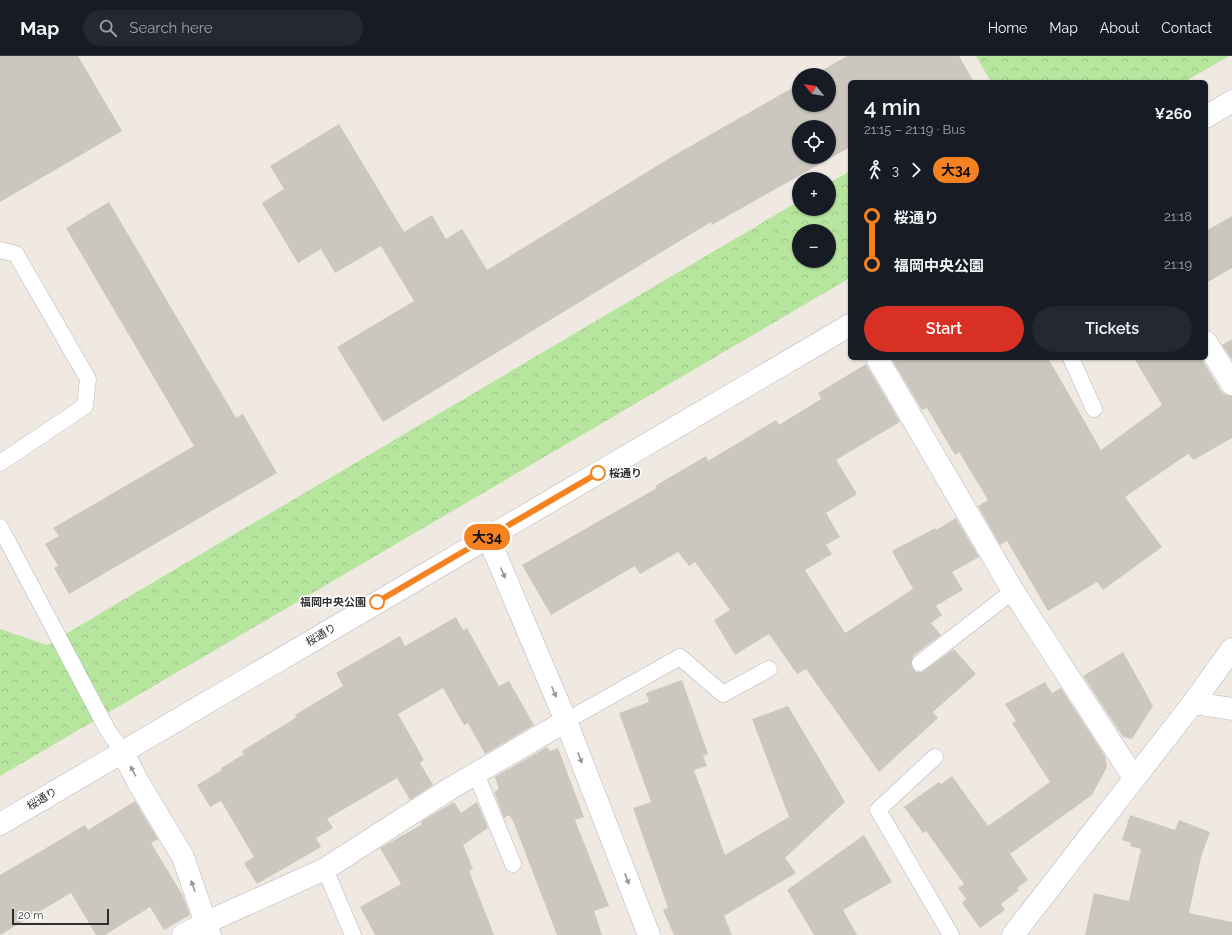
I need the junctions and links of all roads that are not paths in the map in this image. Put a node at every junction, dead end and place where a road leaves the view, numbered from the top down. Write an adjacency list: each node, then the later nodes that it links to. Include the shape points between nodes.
1 (1232, 101): 2 (street)
2 (1208, 116)
3 (0, 250): 10 (lane, via 16,254 88,379 85,406)
4 (848, 326): 12 (street, 桜通り)
5 (1208, 345): 8 (street)
6 (878, 360): 13 (street)
7 (1072, 360): 9 (lane)
8 (1232, 384)
9 (1094, 409)
10 (0, 463)
11 (0, 527): 20 (lane, via 107,728)
12 (488, 537): 19 (street, one-way to 19); 20 (street, 桜通り)
13 (1013, 591): 15 (lane); 23 (street)
14 (1232, 649): 17 (street)
15 (920, 663)
16 (769, 669): 19 (lane, via 722,694 680,658)
17 (1193, 703): 18 (street); 23 (street)
18 (1232, 709)
19 (566, 721): 22 (street); 30 (street, one-way to 30)
20 (122, 751): 24 (street, 桜通り); 27 (street, one-way to 20, via 183,857)
21 (935, 757): 31 (lane, via 878,810)
22 (476, 774): 25 (lane); 26 (street)
23 (1134, 778): 32 (street)
24 (0, 824)
25 (513, 864)
26 (325, 869): 27 (street); 29 (lane)
27 (208, 929): 28 (street)
28 (183, 935)
29 (353, 935)
30 (649, 935)
31 (951, 935)
32 (1013, 935)

